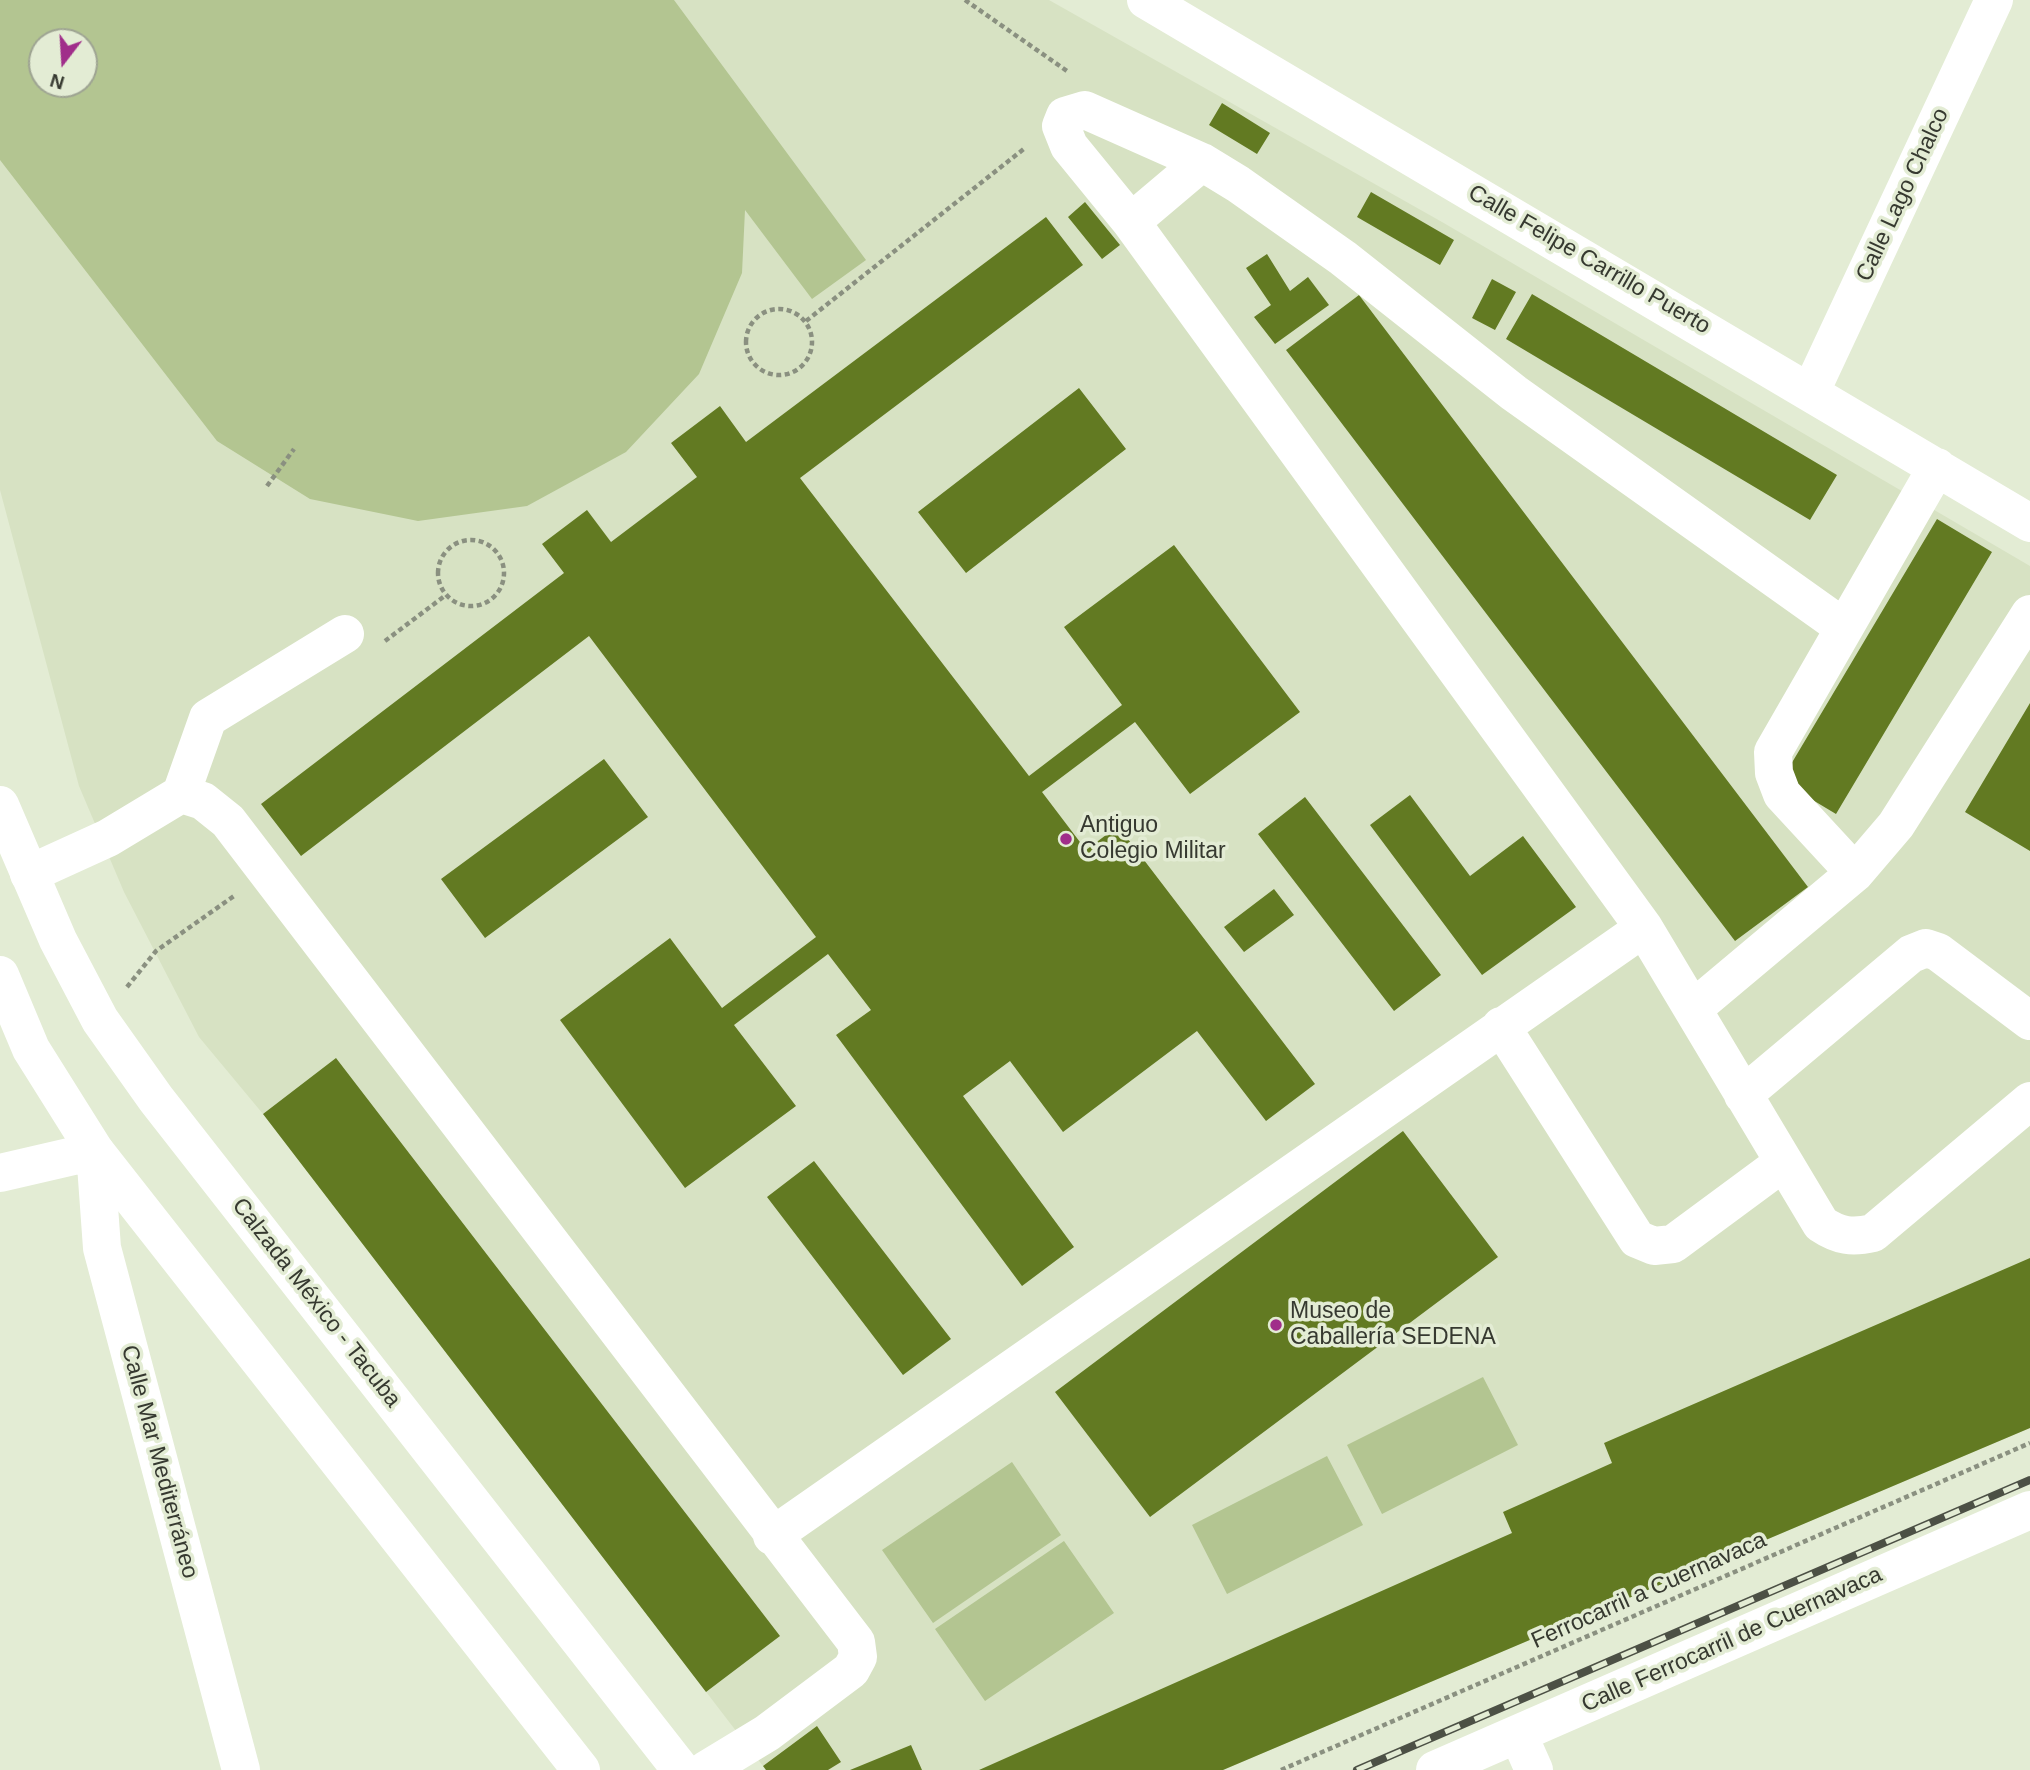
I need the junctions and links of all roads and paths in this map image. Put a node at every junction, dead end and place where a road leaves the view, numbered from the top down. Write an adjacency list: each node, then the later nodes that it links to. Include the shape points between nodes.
1 (965, 0): 5 (path, via 1067,71)
2 (1146, 0): 4 (street, Calle Felipe Carrillo Puerto)
3 (1994, 0): 9 (street, Calle Lago Chalco)
4 (1195, 13): 9 (street, Calle Felipe Carrillo Puerto)
5 (1065, 116): 6 (street, via 1085,110); 7 (street, via 1061,126 1069,146); 8 (path)
6 (1202, 162): 7 (street); 16 (street, via 1343,258 1514,393)
7 (1131, 222): 23 (street)
8 (806, 321): 8 (path, via 788,309 767,310 759,316 747,333 754,363 773,375 796,371 811,354)
9 (1811, 391): 11 (street, Calle Felipe Carrillo Puerto)
10 (294, 449): 12 (path)
11 (1937, 467): 13 (street, Calle Felipe Carrillo Puerto); 16 (street)
12 (267, 486)
13 (2030, 523)
14 (466, 606): 14 (path, via 477,606 497,595 505,574 498,553 470,540 450,547 439,565 446,595)
15 (2030, 614): 21 (street, via 1896,825)
16 (1843, 627): 21 (street, via 1773,752 1774,774 1782,794)
17 (345, 634): 18 (street, via 208,718)
18 (181, 794): 20 (street, via 203,801 228,821); 22 (street, via 108,838)
19 (0, 805): 22 (street, Calzada México - Tacuba)
20 (268, 873): 26 (path, via 156,951); 36 (street)
21 (1855, 873): 25 (street)
22 (30, 874): 26 (street, Calzada México - Tacuba)
23 (1644, 928): 25 (street); 28 (street)
24 (0, 975): 31 (street, via 31,1049)
25 (1694, 1008): 29 (street)
26 (100, 1020): 40 (street, Calzada México - Tacuba, via 156,1099)
27 (2030, 1021): 29 (street, via 1938,952 1926,948 1911,954)
28 (1501, 1026): 32 (street, via 1637,1239 1654,1246 1673,1244); 36 (street)
29 (1742, 1095): 32 (street)
30 (2030, 1101): 32 (street, via 1873,1233 1856,1237 1835,1233 1821,1224)
31 (95, 1151): 33 (street); 38 (street, Calle Mar Mediterráneo, via 102,1248); 39 (street)
32 (1784, 1162)
33 (0, 1173)
34 (2030, 1443): 42 (path, Ferrocarril a Cuernavaca)
35 (2030, 1510): 37 (street, Calle Ferrocarril de Cuernavaca)
36 (772, 1536): 41 (street, via 856,1642 858,1657 851,1670 788,1717)
37 (1518, 1734): 43 (street, Calle Ferrocarril de Cuernavaca); 44 (street)
38 (241, 1770)
39 (581, 1770)
40 (681, 1770)
41 (706, 1770)
42 (1281, 1770)
43 (1435, 1770)
44 (1534, 1770)

